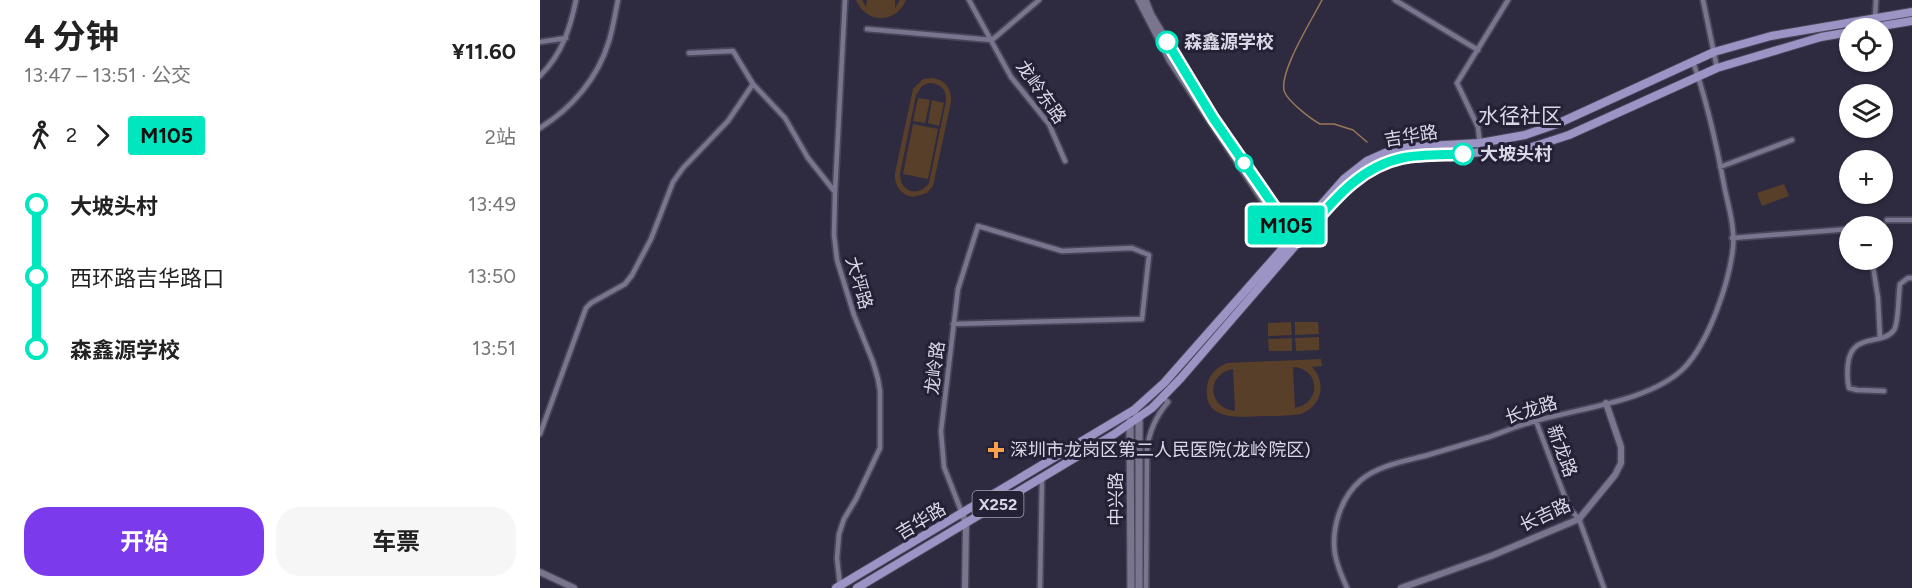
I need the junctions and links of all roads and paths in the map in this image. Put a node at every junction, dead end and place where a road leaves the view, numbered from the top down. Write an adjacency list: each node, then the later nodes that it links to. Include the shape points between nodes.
1 (576, 0): 19 (street)
2 (618, 0): 30 (street, via 610,39 596,70 569,106)
3 (845, 0): 36 (street, 大坪路)
4 (969, 0): 20 (street, 龙岭东路)
5 (1039, 0): 20 (street)
6 (1139, 0): 40 (main road, via 1170,60 1275,218)
7 (1144, 0): 40 (main road, via 1213,118)
8 (1395, 0): 22 (street)
9 (1508, 0): 22 (street)
10 (1703, 0): 23 (street)
11 (1876, 0): 13 (street)
12 (1912, 12): 13 (main road, 吉华路 / X252)
13 (1875, 18)
14 (1912, 21): 16 (main road)
15 (1839, 24): 23 (main road, 吉华路 / X252, via 1771,36)
16 (1893, 24)
17 (867, 29): 20 (street)
18 (1839, 34): 26 (main road, 吉华路 / X252)
19 (566, 38): 21 (street); 27 (street)
20 (992, 40): 34 (street, 龙岭东路, via 1011,77 1048,123)
21 (540, 42)
22 (1478, 50): 32 (street, via 1457,83 1478,127)
23 (1714, 52): 25 (main road, 吉华路 / X252); 26 (street)
24 (689, 53): 29 (street, via 733,51)
25 (1692, 62): 28 (street, 长龙路); 32 (main road, 吉华路 / X252, via 1557,124 1525,135)
26 (1717, 68): 28 (main road, 吉华路 / X252)
27 (540, 76)
28 (1698, 77): 33 (main road, 吉华路 / X252, via 1569,135 1526,149); 35 (street, 长龙路)
29 (753, 84): 36 (street, via 785,118 808,158); 53 (street, via 728,121 673,182 632,276 626,284 586,308)
30 (540, 128)
31 (1792, 140): 35 (street)
32 (1480, 143): 33 (street); 40 (main road, 吉华路 / X252, via 1409,147 1367,161 1344,179)
33 (1481, 153): 40 (main road, 吉华路 / X252, via 1402,158 1377,166 1360,175)
34 (1065, 161)
35 (1720, 167): 41 (street, 长龙路)
36 (835, 192): 60 (street, 大坪路, via 837,260 878,379 881,428 876,460 839,534)
37 (1893, 220): 38 (street)
38 (1912, 220)
39 (1839, 230): 41 (street)
40 (1294, 238): 47 (main road, 吉华路 / X252); 49 (main road, 吉华路 / X252, via 1164,383)
41 (1732, 238): 48 (street, 长龙路, via 1723,294 1693,357 1663,384)
42 (1874, 270): 45 (street)
43 (1912, 278): 45 (street, via 1900,284 1896,328 1890,335)
44 (953, 324): 44 (street, 龙岭路, via 1142,319 1149,255 1132,248 1062,250 978,226 958,289); 56 (street, 龙岭路, via 941,431 944,467)
45 (1880, 337): 46 (street, via 1852,350 1847,381 1850,388 1857,390)
46 (1884, 391)
47 (1163, 396): 50 (main road, 吉华路 / X252); 67 (street, via 1168,402 1154,422 1147,450)
48 (1606, 403): 51 (street, 长龙路); 57 (street, 长吉路, via 1621,447 1621,463)
49 (1134, 410): 50 (main road); 52 (main road, 中兴路); 56 (main road, 吉华路 / X252)
50 (1139, 419): 52 (main road, 吉华路 / X252); 54 (main road, 中兴路)
51 (1536, 420): 57 (street, 新龙路, via 1569,508); 68 (street, 长龙路, via 1379,469 1361,479 1348,495 1335,529 1335,553)
52 (1129, 425): 54 (main road, 中兴路); 55 (main road, 吉华路 / X252)
53 (540, 434)
54 (1135, 470): 65 (main road, 中兴路); 66 (main road, 中兴路)
55 (1042, 478): 58 (main road, 吉华路 / X252); 64 (street)
56 (962, 513): 58 (street); 60 (main road, 吉华路 / X252)
57 (1579, 519): 69 (street, 长吉路); 70 (street, 新龙路)
58 (966, 523): 62 (main road, 吉华路 / X252); 63 (street)
59 (540, 572): 61 (street)
60 (838, 587)
61 (574, 588)
62 (857, 588)
63 (965, 588)
64 (1040, 588)
65 (1131, 588)
66 (1138, 588)
67 (1146, 588)
68 (1347, 588)
69 (1401, 588)
70 (1604, 588)

